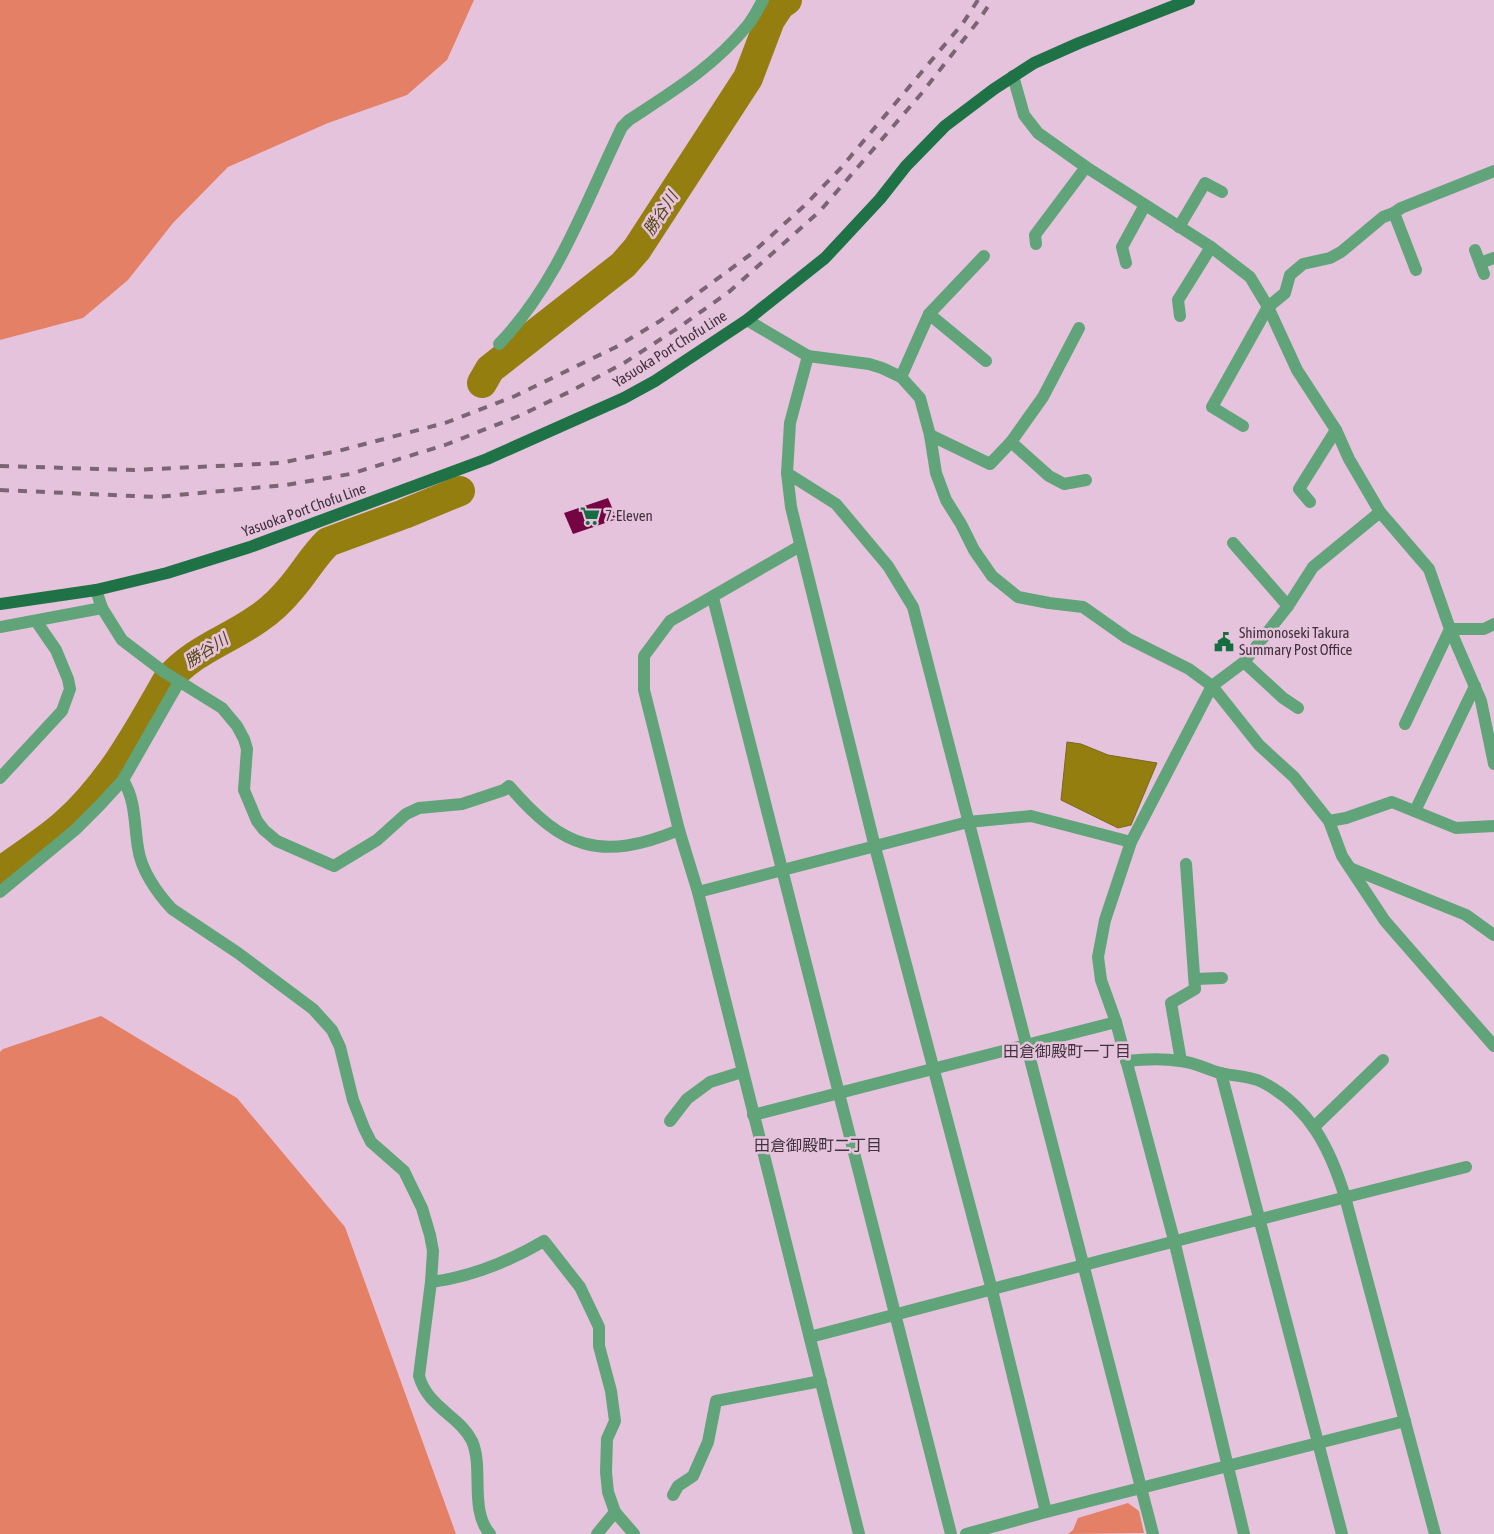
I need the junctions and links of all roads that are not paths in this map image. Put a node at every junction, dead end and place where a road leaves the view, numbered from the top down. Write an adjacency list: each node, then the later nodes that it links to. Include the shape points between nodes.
1 (763, 0): 22 (street, via 748,25 703,70 622,127 566,248 531,304)
2 (1190, 0): 3 (main road, Yasuoka Port Chofu Line, via 1079,43)
3 (1013, 76): 4 (street, via 1024,115 1038,133); 20 (main road, Yasuoka Port Chofu Line, via 945,126 825,258)
4 (1086, 167): 7 (street); 10 (street, via 1035,235)
5 (1494, 171): 8 (street)
6 (1222, 192): 9 (street, via 1205,183)
7 (1145, 205): 9 (street); 15 (street, via 1122,247)
8 (1394, 213): 16 (street); 17 (street, via 1383,217 1341,252 1303,264 1290,275 1285,293)
9 (1179, 227): 11 (street)
10 (1036, 244)
11 (1210, 247): 17 (street, via 1250,277); 19 (street, via 1178,300)
12 (1475, 250): 14 (street, via 1482,269)
13 (984, 256): 18 (street)
14 (1494, 258)
15 (1126, 263)
16 (1416, 270)
17 (1268, 307): 26 (street, via 1212,408); 27 (street, via 1297,370)
18 (929, 314): 24 (street); 25 (street)
19 (1180, 316)
20 (746, 320): 23 (street); 36 (main road, Yasuoka Port Chofu Line, via 624,398 487,460 250,547 167,573)
21 (1079, 328): 29 (street, via 1044,397)
22 (499, 344)
23 (808, 356): 25 (street, via 869,364); 30 (street, via 790,422)
24 (986, 361)
25 (901, 377): 28 (street, via 920,398)
26 (1243, 426)
27 (1336, 430): 32 (street, via 1300,489); 33 (street)
28 (930, 436): 29 (street, via 990,464); 47 (street, via 936,473 946,500 992,576 1018,597 1084,607 1127,638 1189,669)
29 (1011, 442): 31 (street, via 1049,476 1064,484)
30 (787, 473): 35 (street); 56 (street, via 836,504 888,566 913,607)
31 (1086, 480)
32 (1310, 502)
33 (1380, 512): 39 (street, via 1313,567); 44 (street, via 1429,569)
34 (1233, 543): 39 (street)
35 (800, 546): 37 (street); 60 (street)
36 (96, 590): 38 (main road, Yasuoka Port Chofu Line); 40 (street)
37 (713, 598): 58 (street, via 670,621 644,656 644,690); 63 (street)
38 (0, 604)
39 (1288, 606): 45 (street)
40 (102, 608): 41 (street); 46 (street, via 122,640)
41 (36, 621): 43 (street); 52 (street, via 56,650 70,689 62,711)
42 (1494, 624): 44 (street, via 1484,628)
43 (0, 627)
44 (1450, 629): 48 (street); 50 (street)
45 (1244, 662): 47 (street); 49 (street)
46 (178, 681): 53 (street); 58 (street, via 222,708 237,726 247,749 244,790 264,830 277,841 334,866 377,840 406,814 419,808 462,804 509,786 552,828 588,845 630,845)
47 (1212, 686): 55 (street, via 1259,745 1294,777); 59 (street)
48 (1475, 686): 51 (street); 54 (street)
49 (1298, 708)
50 (1406, 724)
51 (1494, 764)
52 (0, 778)
53 (123, 780): 64 (street, via 74,830); 87 (street, via 133,804 138,850 163,900 313,1009 332,1030 340,1047 353,1100 371,1142 404,1171 422,1208 433,1251)
54 (1415, 811): 55 (street, via 1392,802); 57 (street, via 1456,828)
55 (1329, 821): 62 (street)
56 (968, 822): 59 (street, via 1031,816); 60 (street); 70 (street)
57 (1494, 826)
58 (679, 830): 65 (street)
59 (1131, 842): 69 (street, via 1105,920 1098,957 1101,980)
60 (876, 847): 63 (street); 75 (street)
61 (1186, 864): 68 (street)
62 (1349, 867): 66 (street, via 1466,915); 71 (street, via 1385,921)
63 (783, 870): 65 (street); 78 (street)
64 (0, 892)
65 (698, 892): 76 (street)
66 (1494, 935)
67 (1222, 978): 68 (street)
68 (1194, 979): 72 (street, via 1196,989 1171,1002)
69 (1116, 1022): 70 (street); 74 (street)
70 (1026, 1045): 75 (street); 86 (street)
71 (1494, 1046)
72 (1181, 1060): 74 (street); 77 (street)
73 (1383, 1060): 81 (street)
74 (1126, 1061): 85 (street)
75 (934, 1068): 78 (street); 88 (street)
76 (742, 1072): 79 (street); 80 (street, via 710,1082 687,1099)
77 (1221, 1073): 81 (street, via 1260,1081 1299,1108); 84 (street)
78 (840, 1092): 79 (street); 89 (street)
79 (753, 1115): 90 (street)
80 (670, 1121)
81 (1314, 1126): 83 (street, via 1338,1174)
82 (1466, 1167): 83 (street)
83 (1345, 1197): 84 (street); 92 (street)
84 (1260, 1219): 85 (street); 93 (street)
85 (1174, 1240): 86 (street); 94 (street)
86 (1083, 1265): 88 (street); 95 (street)
87 (431, 1282): 97 (street, via 501,1264 544,1241 580,1288 599,1327 599,1346 615,1421 607,1439 606,1472); 99 (street, via 419,1376 422,1387 432,1400 471,1440 475,1450 479,1508)
88 (992, 1290): 89 (street); 98 (street)
89 (896, 1315): 90 (street); 103 (street)
90 (810, 1337): 91 (street)
91 (821, 1381): 96 (street, via 716,1401 708,1442 693,1476 678,1486); 102 (street)
92 (1405, 1421): 93 (street); 108 (street)
93 (1318, 1443): 94 (street); 107 (street)
94 (1228, 1466): 95 (street); 106 (street)
95 (1141, 1488): 98 (street); 105 (street)
96 (673, 1496)
97 (615, 1512): 100 (street); 101 (street)
98 (1046, 1512): 104 (street)
99 (490, 1534)
100 (597, 1534)
101 (634, 1534)
102 (859, 1534)
103 (951, 1534)
104 (966, 1534)
105 (1153, 1534)
106 (1244, 1534)
107 (1342, 1534)
108 (1435, 1534)

